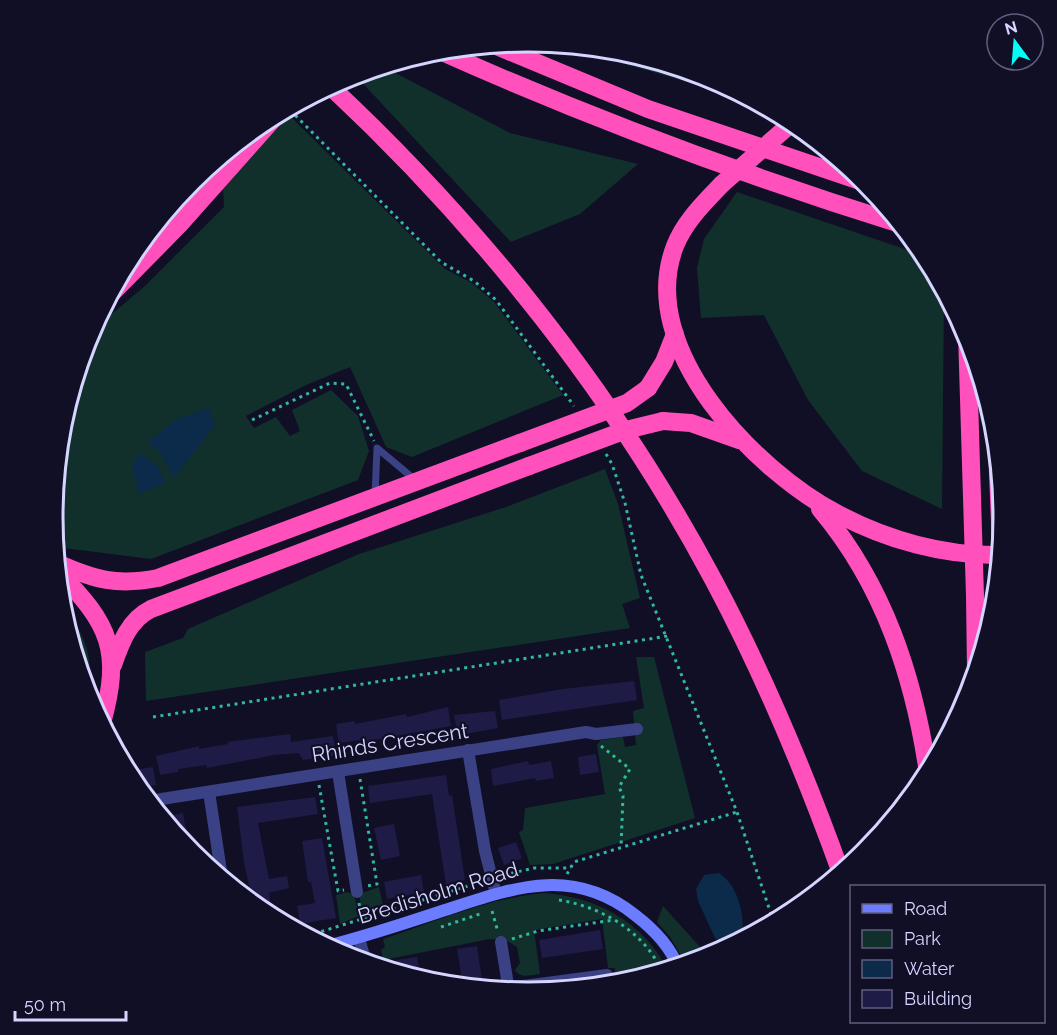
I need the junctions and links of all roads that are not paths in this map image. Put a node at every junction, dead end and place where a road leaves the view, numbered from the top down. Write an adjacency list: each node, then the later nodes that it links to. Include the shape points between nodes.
1 (512, 53): 6 (highway, via 648,109)
2 (457, 58): 7 (highway, via 666,144)
3 (338, 94): 27 (highway, via 480,241 553,333 646,464 714,581 766,685)
4 (783, 129): 9 (highway, bridge, via 697,210 675,246 669,276 670,317)
5 (247, 147): 8 (highway)
6 (842, 175)
7 (884, 219)
8 (136, 268)
9 (675, 334): 11 (highway, via 691,371); 12 (highway, bridge, via 657,376 648,388 627,402)
10 (968, 365): 18 (highway, bridge)
11 (741, 440): 14 (highway, via 775,472); 19 (highway, bridge, via 691,423 663,421 626,430 152,609 137,619 125,635)
12 (417, 481): 13 (highway); 13 (lane, via 377,448)
13 (375, 496): 16 (highway, via 158,578 103,581)
14 (810, 497): 15 (highway, via 890,536 950,552); 23 (highway, via 844,539 886,613 904,661)
15 (992, 555)
16 (66, 566)
17 (68, 583): 19 (highway, via 92,609 105,633)
18 (976, 646)
19 (113, 665): 20 (highway)
20 (106, 711)
21 (637, 729): 22 (street, Rhinds Crescent, via 586,732)
22 (468, 750): 24 (street, Rhinds Crescent); 30 (street)
23 (925, 760)
24 (338, 771): 25 (street, Rhinds Crescent); 29 (street)
25 (209, 792): 26 (street, Rhinds Crescent); 28 (street)
26 (159, 800)
27 (838, 864)
28 (220, 865)
29 (357, 892)
30 (496, 894): 31 (street, Bredisholm Road); 35 (street, Bredisholm Road, via 540,884 601,894 623,905 662,940)
31 (359, 938): 33 (street, Bredisholm Road); 34 (street)
32 (501, 942): 37 (street)
33 (341, 943)
34 (363, 952)
35 (673, 959)
36 (607, 975): 38 (street)
37 (507, 982)
38 (558, 982)

